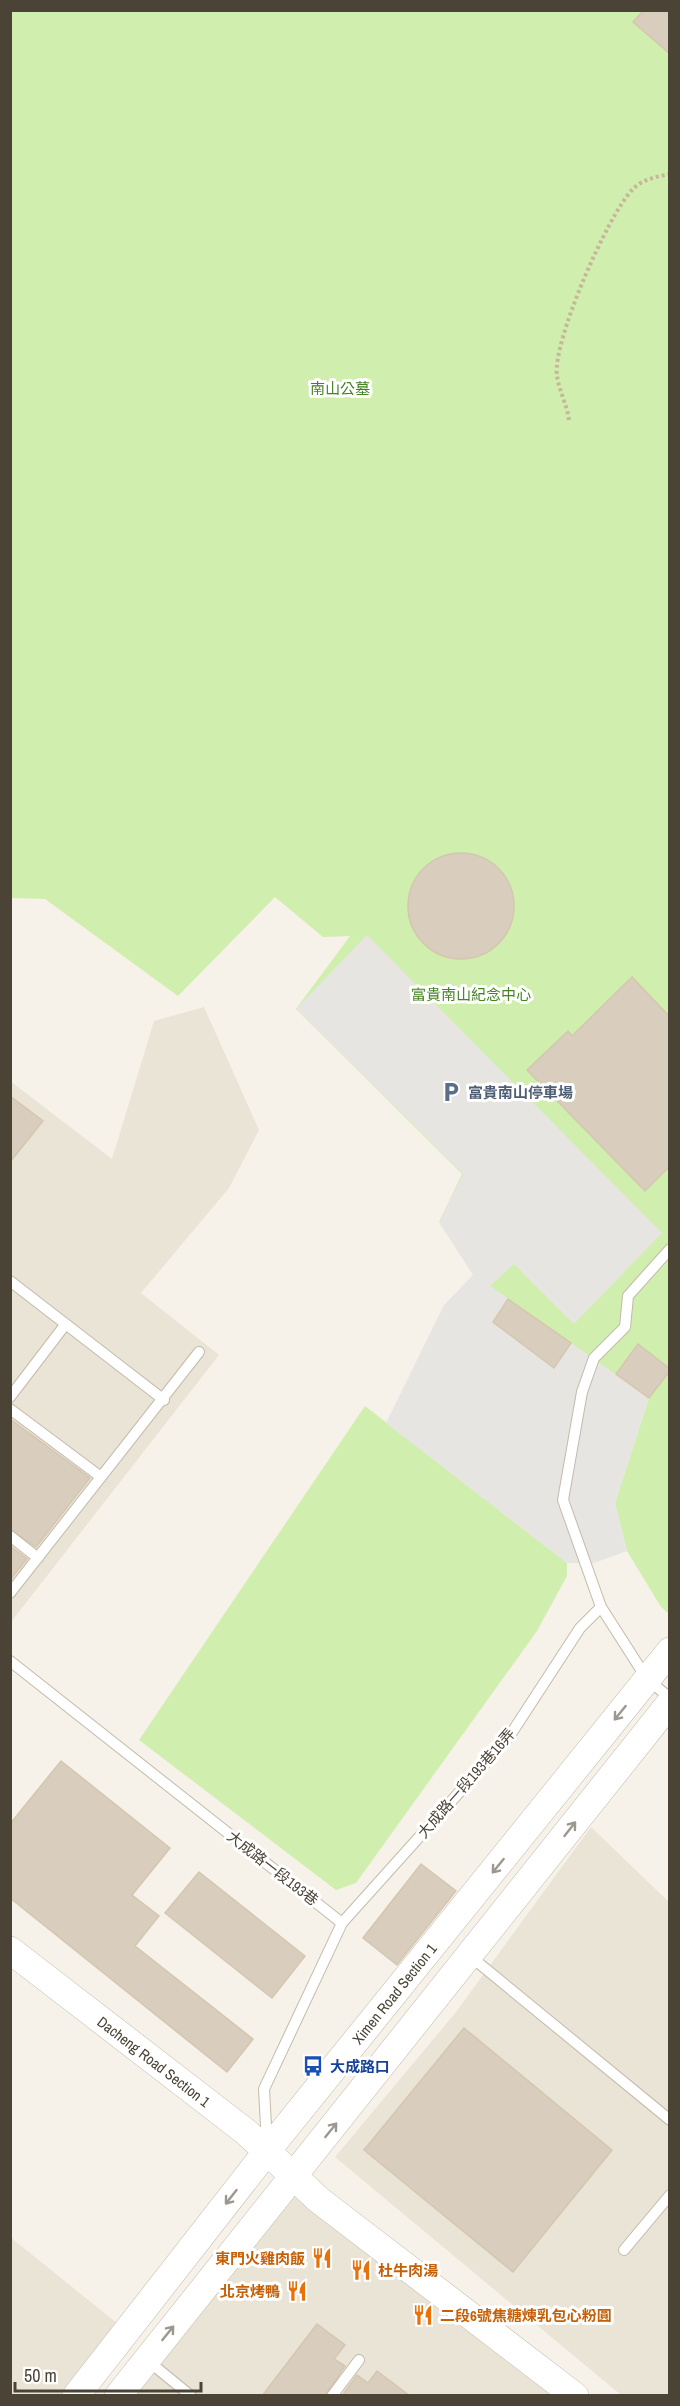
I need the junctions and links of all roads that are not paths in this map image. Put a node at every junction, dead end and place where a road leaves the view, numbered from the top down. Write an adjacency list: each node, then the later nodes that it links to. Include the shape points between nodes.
1 (669, 1249): 12 (lane, via 628,1296 625,1327 594,1358 582,1392 563,1500)
2 (10, 1281): 3 (lane)
3 (65, 1325): 5 (lane); 6 (lane)
4 (199, 1352): 6 (lane)
5 (10, 1397)
6 (164, 1400): 8 (lane)
7 (10, 1409): 8 (lane)
8 (101, 1477): 10 (lane)
9 (10, 1536): 10 (lane)
10 (38, 1558): 11 (lane)
11 (10, 1593)
12 (602, 1607): 15 (lane); 18 (lane, 大成路一段193巷16弄, via 580,1628 509,1737)
13 (669, 1652): 15 (street, Ximen Road Section 1)
14 (10, 1661): 18 (lane, 大成路一段193巷)
15 (647, 1679): 16 (lane); 22 (street, Ximen Road Section 1, one-way to 22)
16 (669, 1698)
17 (669, 1703): 20 (street, one-way to 17)
18 (342, 1923): 22 (lane, via 264,2089)
19 (10, 1950): 22 (street, Dacheng Road Section 1)
20 (470, 1956): 21 (lane); 23 (street, one-way to 20)
21 (669, 2120)
22 (267, 2151): 23 (street, Dacheng Road Section 1); 28 (street, Ximen Road Section 1, one-way to 28)
23 (294, 2175): 26 (street, one-way to 23); 32 (street, Dacheng Road Section 1, via 320,2200)
24 (669, 2195): 25 (lane)
25 (624, 2250)
26 (147, 2360): 29 (street); 30 (lane)
27 (359, 2360): 31 (lane)
28 (76, 2396)
29 (118, 2396)
30 (191, 2396)
31 (332, 2396)
32 (575, 2396)

